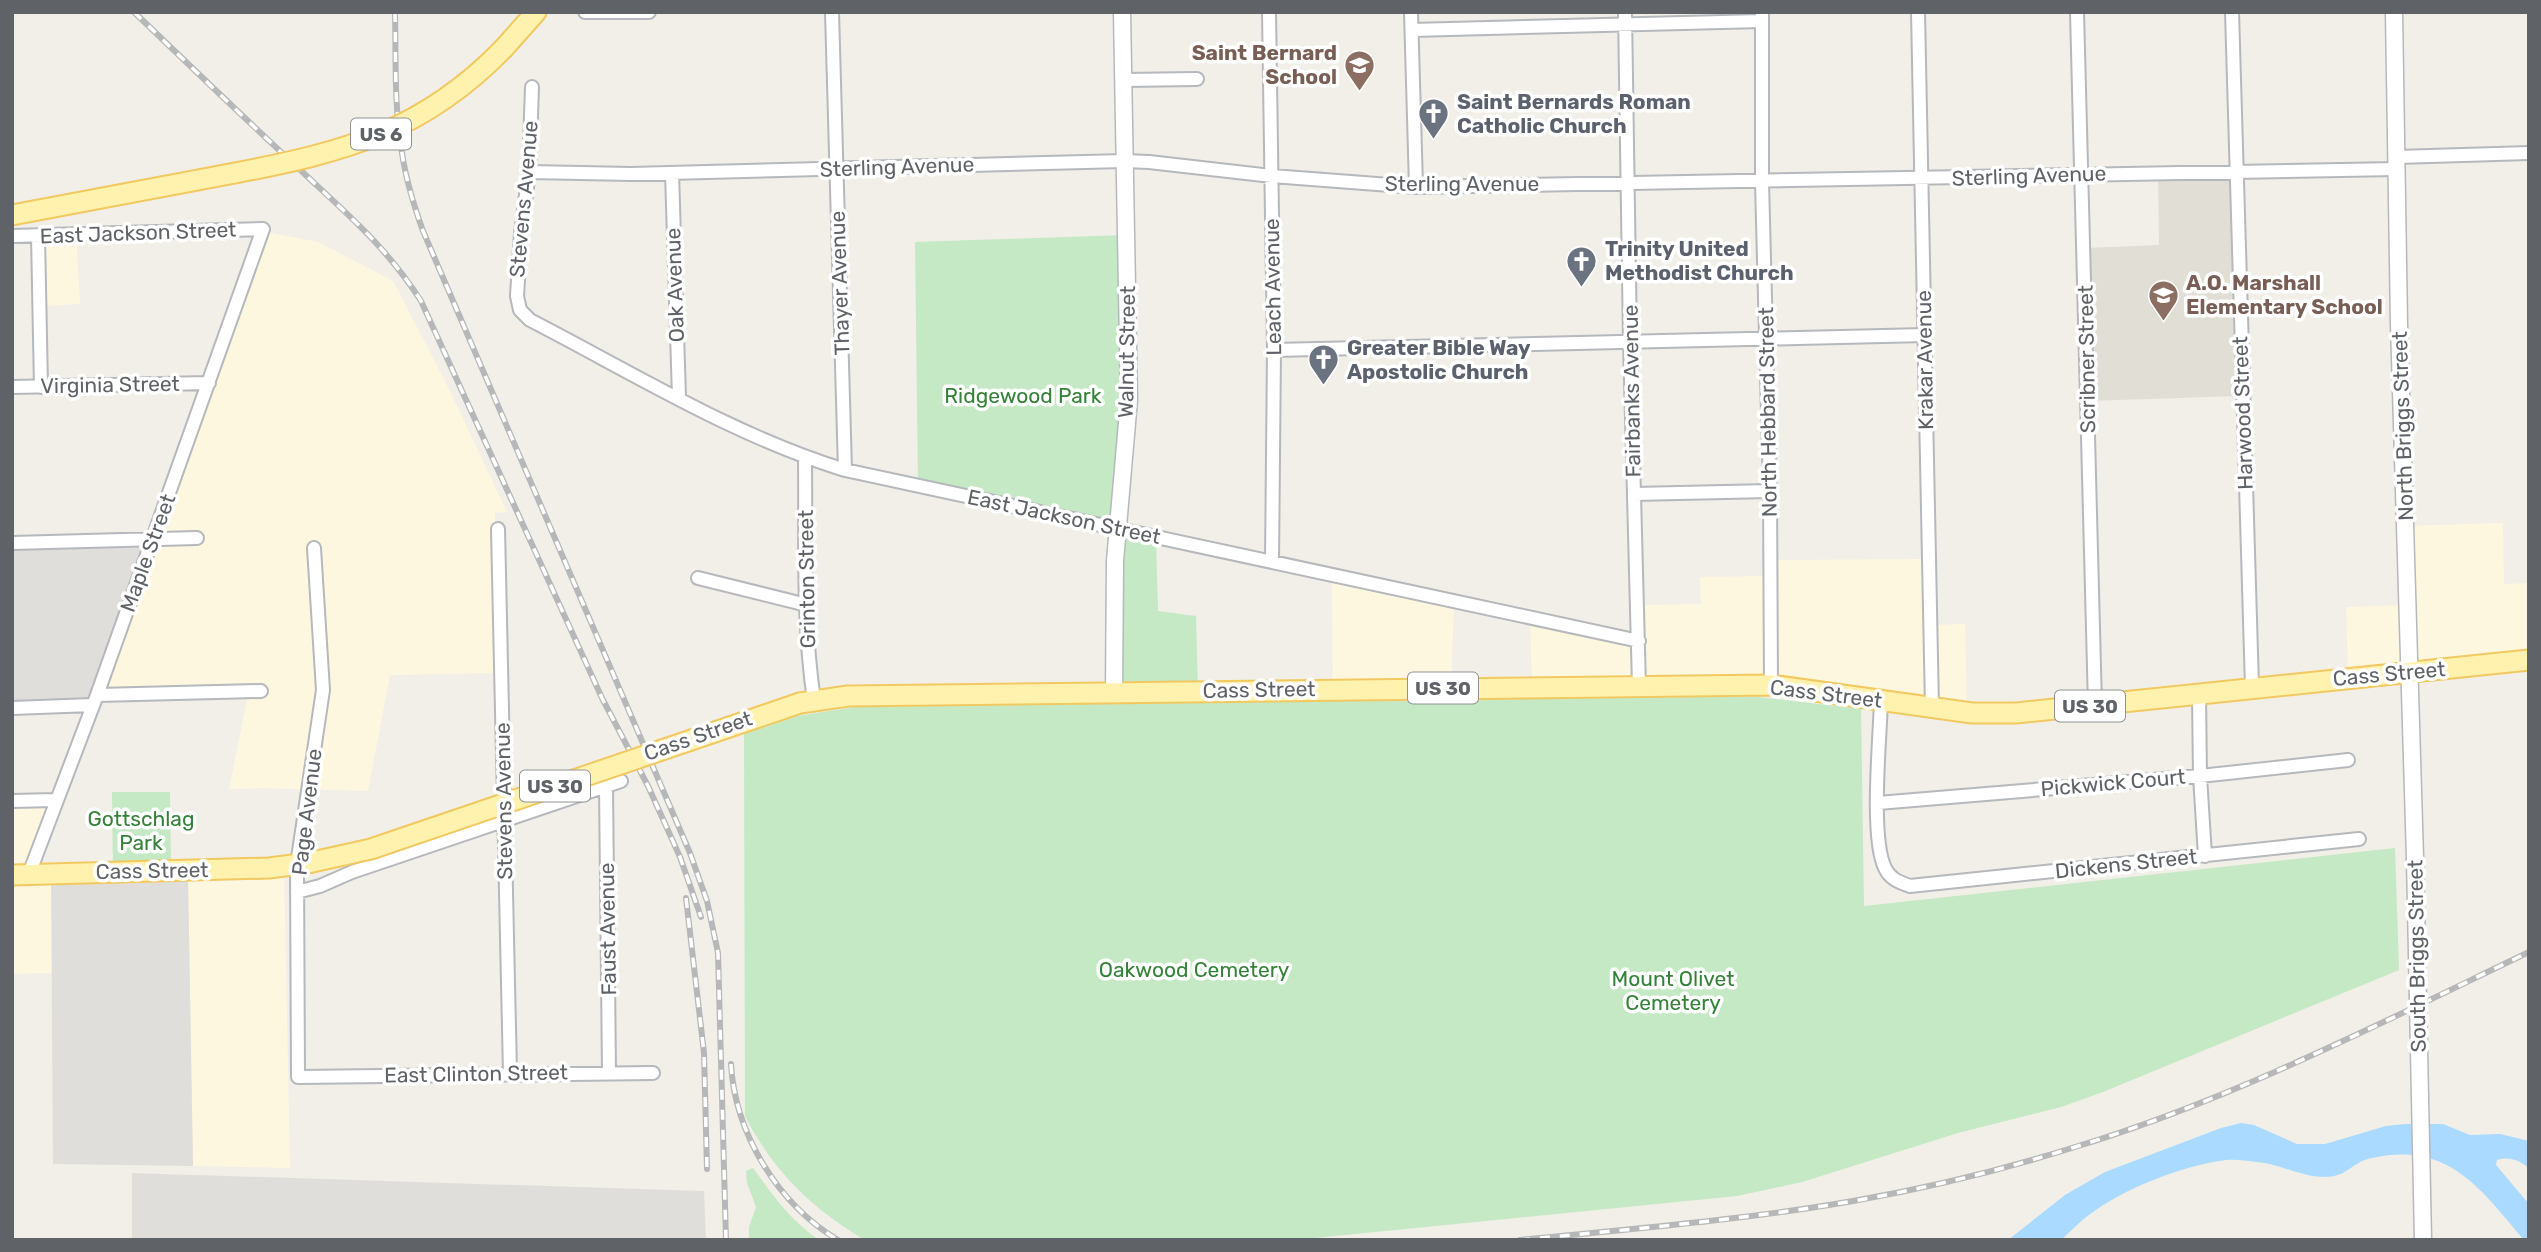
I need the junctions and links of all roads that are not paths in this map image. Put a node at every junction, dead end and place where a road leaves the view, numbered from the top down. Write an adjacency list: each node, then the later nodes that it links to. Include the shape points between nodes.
1 (536, 12): 31 (main road, US 6, bridge, via 456,92 383,134 298,161)
2 (585, 12): 3 (street)
3 (649, 12)
4 (832, 12): 21 (street, Thayer Avenue)
5 (1122, 12): 16 (street, Walnut Street)
6 (1269, 12): 26 (street, Leach Avenue)
7 (1412, 12): 14 (street)
8 (1918, 12): 27 (street, Krakar Avenue)
9 (2077, 12): 25 (street, Scribner Street)
10 (2232, 12): 23 (street, Harwood Street)
11 (2394, 12): 20 (street, North Briggs Street)
12 (1762, 17): 13 (street); 28 (street, North Hebbard Street)
13 (1625, 19): 14 (street); 29 (street, Fairbanks Avenue)
14 (1412, 30): 30 (street)
15 (1197, 79): 16 (street)
16 (1123, 80): 19 (street, Walnut Street)
17 (532, 87): 22 (street, Stevens Avenue)
18 (2529, 152): 20 (street, Sterling Avenue)
19 (1124, 161): 21 (street, Sterling Avenue); 26 (street, Sterling Avenue); 48 (street, Walnut Street, via 1129,400)
20 (2397, 163): 23 (street, Sterling Avenue); 59 (street, North Briggs Street)
21 (836, 169): 24 (street, Sterling Avenue); 45 (street, Thayer Avenue)
22 (529, 172): 24 (street, Sterling Avenue); 35 (street, Stevens Avenue, via 521,233)
23 (2236, 172): 25 (street, Sterling Avenue); 62 (street, Harwood Street)
24 (672, 173): 43 (street, Oak Avenue)
25 (2082, 174): 27 (street, Sterling Avenue); 69 (street, Scribner Street)
26 (1272, 176): 30 (street, Sterling Avenue); 39 (street, Leach Avenue)
27 (1922, 179): 28 (street, Sterling Avenue); 36 (street, Krakar Avenue)
28 (1762, 181): 29 (street, Sterling Avenue); 37 (street, North Hebbard Street)
29 (1628, 183): 30 (street, Sterling Avenue); 38 (street, Fairbanks Avenue)
30 (1416, 187)
31 (12, 215)
32 (263, 229): 34 (street, East Jackson Street); 40 (street, Maple Street)
33 (12, 236): 34 (street, East Jackson Street)
34 (38, 236): 42 (street)
35 (520, 310): 43 (street, East Jackson Street, via 530,320)
36 (1925, 335): 37 (street); 71 (street, Krakar Avenue)
37 (1766, 340): 38 (street); 46 (street, North Hebbard Street)
38 (1630, 342): 39 (street); 47 (street, Fairbanks Avenue)
39 (1274, 350): 54 (street, Leach Avenue)
40 (209, 383): 42 (street, Virginia Street); 51 (street, Maple Street)
41 (12, 387): 42 (street, Virginia Street)
42 (41, 387)
43 (679, 397): 44 (street, East Jackson Street, via 755,438)
44 (805, 458): 45 (street, East Jackson Street); 56 (street, Grinton Street)
45 (845, 470): 48 (street, East Jackson Street)
46 (1770, 492): 47 (street); 60 (street, North Hebbard Street)
47 (1634, 494): 57 (street, Fairbanks Avenue)
48 (1118, 528): 54 (street, East Jackson Street); 64 (street, Walnut Street)
49 (498, 529): 79 (street, Stevens Avenue)
50 (197, 538): 51 (street)
51 (152, 540): 52 (street); 66 (street, Maple Street)
52 (12, 543)
53 (314, 548): 82 (street, Page Avenue, via 323,690)
54 (1272, 562): 57 (street, East Jackson Street)
55 (698, 578): 56 (street)
56 (807, 605): 67 (street, Grinton Street)
57 (1639, 640): 61 (street, Fairbanks Avenue)
58 (2529, 660): 59 (main road, Cass Street / US 30)
59 (2410, 671): 62 (main road, Cass Street / US 30); 89 (street, South Briggs Street, bridge)
60 (1772, 685): 61 (main road, Cass Street / US 30); 68 (main road, Cass Street / US 30)
61 (1639, 686): 64 (main road, Cass Street / US 30)
62 (2252, 687): 65 (main road, Cass Street / US 30)
63 (261, 691): 66 (street)
64 (1114, 692): 67 (main road, Cass Street / US 30, via 848,696)
65 (2199, 694): 69 (main road, Cass Street / US 30); 73 (street)
66 (94, 700): 70 (street); 76 (street, Maple Street)
67 (807, 701): 82 (main road, Cass Street / US 30, bridge, via 371,849)
68 (1881, 701): 71 (main road, Cass Street / US 30); 78 (street)
69 (2095, 706): 71 (main road, Cass Street / US 30, via 2016,713)
70 (12, 708)
71 (1932, 708)
72 (2348, 760): 73 (street, Pickwick Court)
73 (2200, 776): 78 (street, Pickwick Court); 81 (street)
74 (621, 781): 75 (street)
75 (606, 786): 79 (street); 86 (street, Faust Avenue)
76 (55, 800): 77 (street); 83 (street, Maple Street)
77 (12, 801)
78 (1878, 803): 81 (street, Dickens Street, via 1879,850 1885,868 1894,880 1910,886)
79 (504, 820): 84 (street); 85 (street, Stevens Avenue)
80 (2359, 839): 81 (street, Dickens Street)
81 (2206, 856)
82 (303, 864): 83 (main road, Cass Street / US 30); 84 (street, Page Avenue)
83 (21, 875)
84 (298, 892): 88 (street, Page Avenue)
85 (510, 1073): 86 (street, East Clinton Street); 88 (street, East Clinton Street)
86 (609, 1073): 87 (street, East Clinton Street)
87 (653, 1073)
88 (298, 1077)
89 (2423, 1240)

